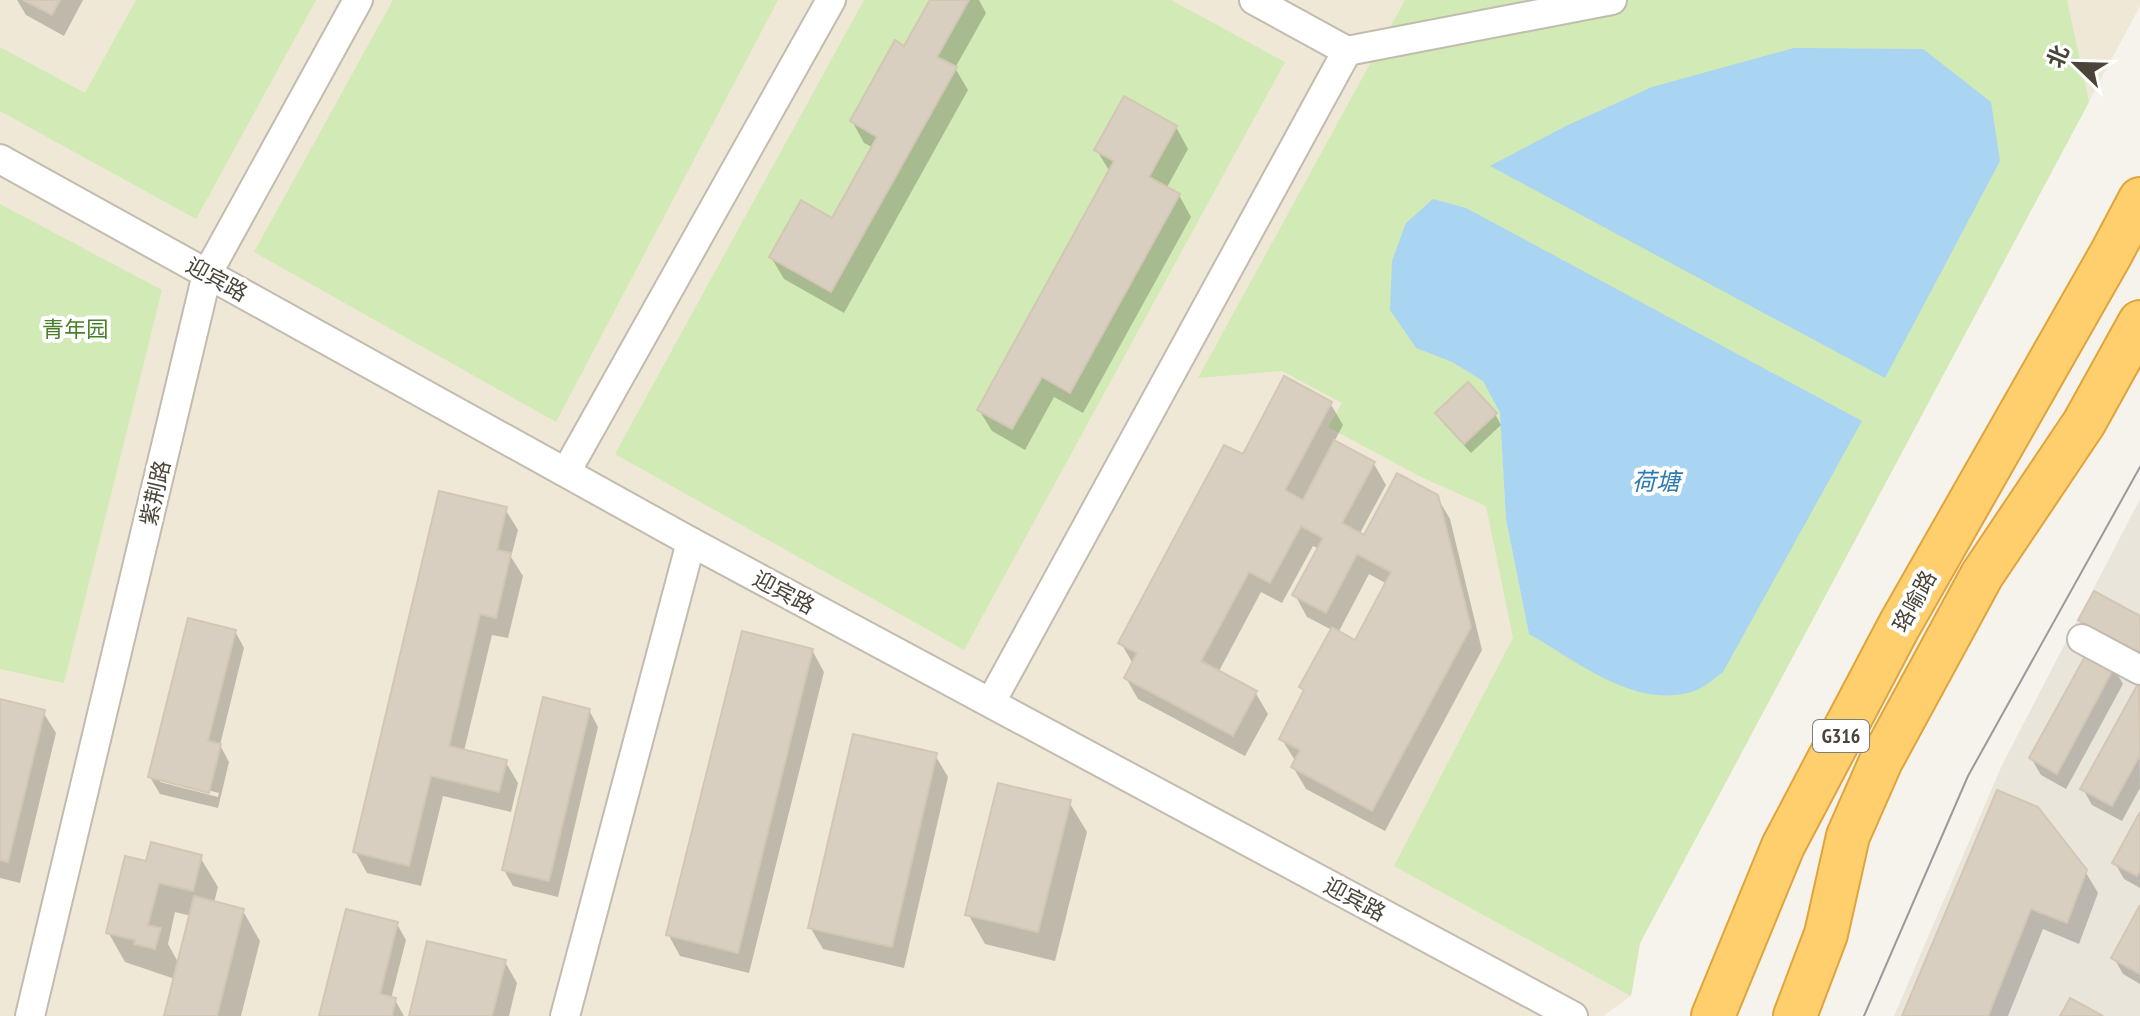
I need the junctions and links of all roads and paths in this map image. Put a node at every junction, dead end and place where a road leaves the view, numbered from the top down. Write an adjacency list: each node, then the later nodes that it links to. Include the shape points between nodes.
1 (358, 0): 8 (street, 紫荆路)
2 (831, 0): 10 (street)
3 (1254, 0): 5 (street)
4 (1612, 0): 5 (street)
5 (1347, 51): 14 (street)
6 (0, 159): 8 (street, 迎宾路)
7 (2140, 199): 18 (highway, 珞喻路 / G316, via 1899,626 1783,846)
8 (207, 274): 10 (street, 迎宾路); 15 (street, 紫荆路)
9 (2140, 322): 19 (highway, 珞喻路 / G316, via 2084,423 1982,575 1881,761 1848,836 1826,934)
10 (566, 472): 11 (street, 迎宾路)
11 (691, 542): 14 (street, 迎宾路); 16 (street)
12 (2082, 639): 13 (street)
13 (2140, 670)
14 (991, 702): 17 (street, 迎宾路)
15 (30, 1016)
16 (565, 1016)
17 (1573, 1016)
18 (1713, 1016)
19 (1795, 1016)

